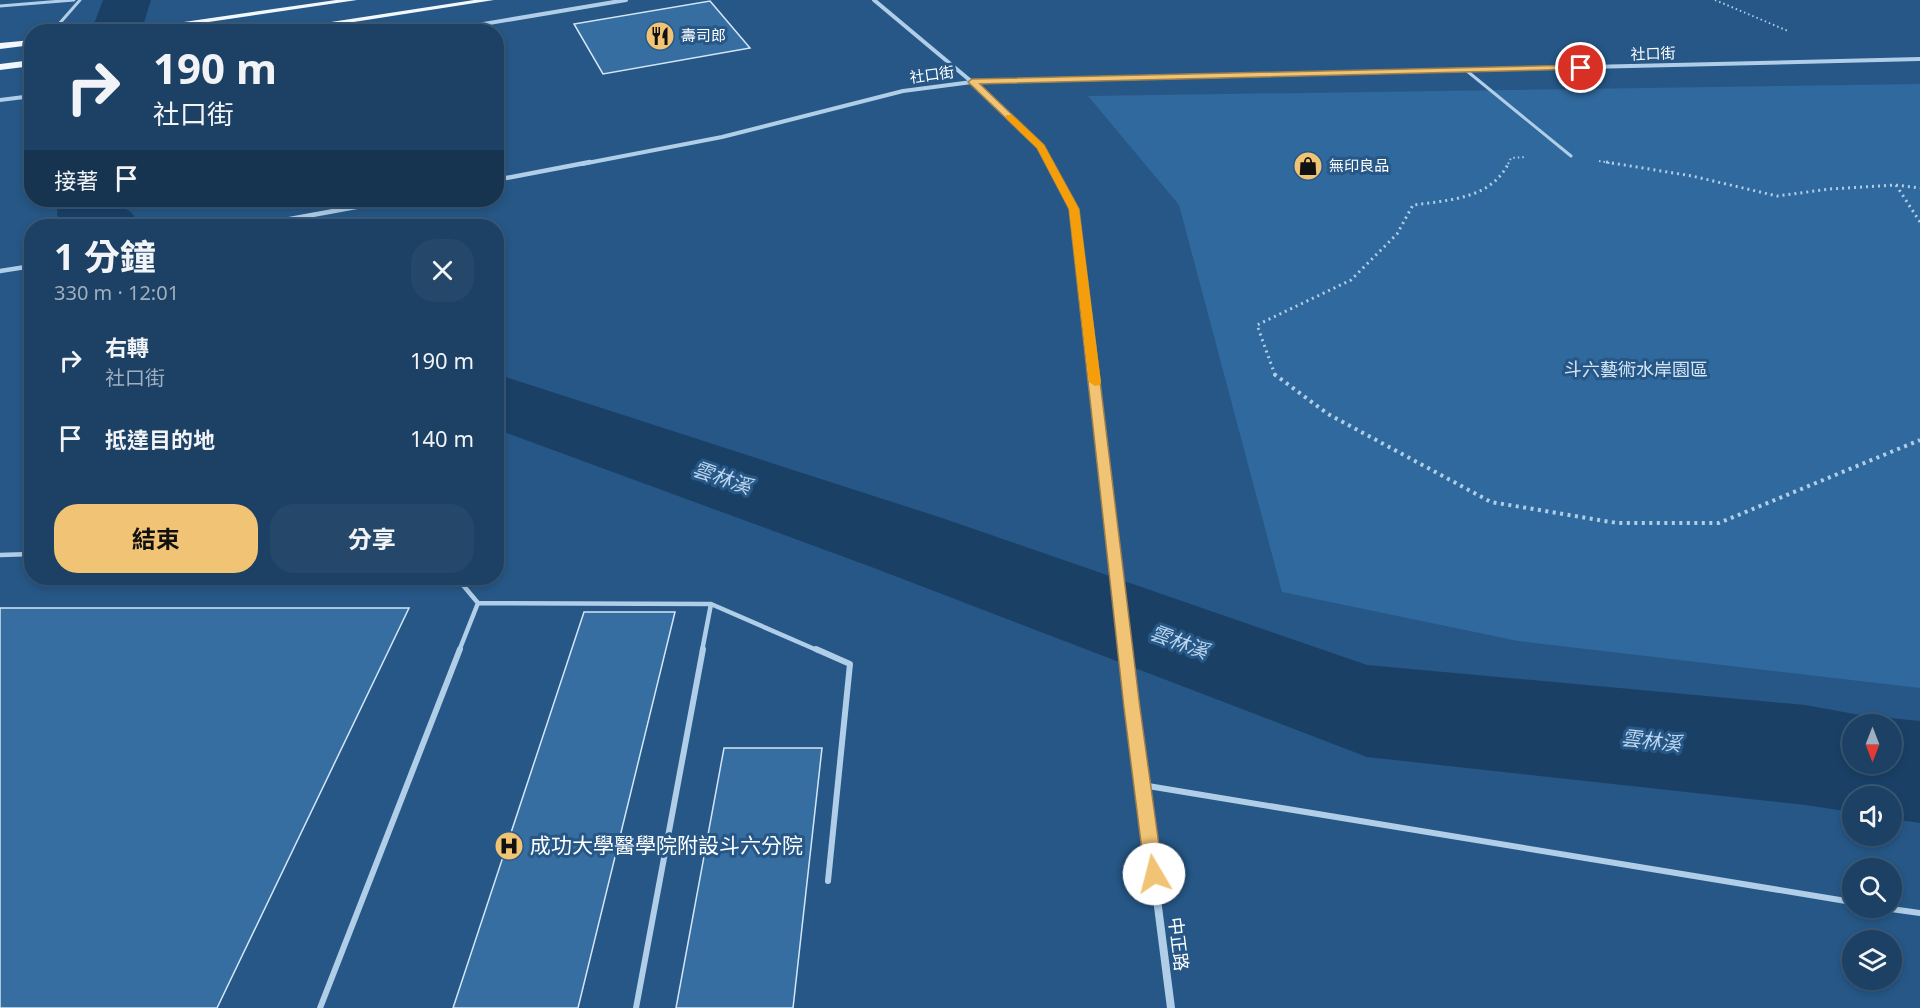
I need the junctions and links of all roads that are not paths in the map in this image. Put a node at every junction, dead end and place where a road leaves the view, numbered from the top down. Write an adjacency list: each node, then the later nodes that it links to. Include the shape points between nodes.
1 (74, 0): 7 (lane)
2 (80, 0): 8 (lane)
3 (353, 0): 9 (main road)
4 (490, 0): 10 (main road)
5 (626, 0): 11 (street)
6 (874, 0): 18 (street, 中正路)
7 (0, 6)
8 (59, 24)
9 (180, 24)
10 (325, 24)
11 (484, 24)
12 (24, 43): 13 (main road)
13 (0, 46)
14 (1920, 59): 17 (street, 社口街)
15 (24, 64): 16 (main road)
16 (0, 67)
17 (1467, 71): 18 (street, 社口街); 21 (lane)
18 (972, 82): 22 (street, 社口街, via 903,91 722,137); 32 (street, 中正路, via 1041,147 1074,209)
19 (24, 97): 20 (street)
20 (0, 100)
21 (1572, 156)
22 (504, 178)
23 (356, 207): 24 (street)
24 (290, 219)
25 (24, 267): 26 (street)
26 (0, 271)
27 (24, 554): 28 (lane)
28 (0, 555)
29 (463, 585): 30 (lane)
30 (478, 603): 31 (lane); 37 (lane)
31 (711, 604): 33 (lane, via 850,664); 38 (lane)
32 (1142, 784): 34 (lane); 39 (street, 中正路)
33 (828, 881)
34 (1842, 900)
35 (1902, 911): 36 (lane)
36 (1920, 914)
37 (320, 1008)
38 (636, 1008)
39 (1171, 1008)

